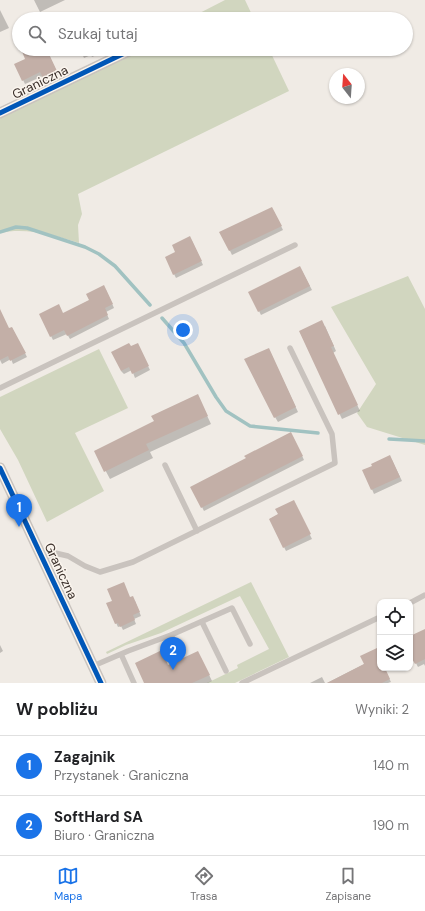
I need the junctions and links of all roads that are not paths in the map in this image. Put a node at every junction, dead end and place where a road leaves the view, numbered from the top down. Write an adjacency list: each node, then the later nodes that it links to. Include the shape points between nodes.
1 (118, 56): 2 (street, Graniczna)
2 (0, 113)
3 (295, 244): 5 (lane)
4 (290, 348): 8 (lane, via 332,434 334,463)
5 (0, 388)
6 (165, 465): 8 (lane)
7 (0, 468): 9 (street, Graniczna)
8 (197, 531): 9 (lane, via 133,562 100,572 68,556 55,553)
9 (43, 558): 18 (street, Graniczna)
10 (425, 595): 11 (lane)
11 (413, 601)
12 (377, 618): 22 (lane)
13 (202, 622): 14 (lane); 15 (lane, via 232,608); 19 (lane)
14 (171, 635): 16 (lane); 17 (lane)
15 (250, 644)
16 (180, 653)
17 (120, 654): 18 (lane); 21 (lane)
18 (93, 666): 20 (street, Graniczna)
19 (226, 672)
20 (101, 683)
21 (134, 683)
22 (242, 683)

